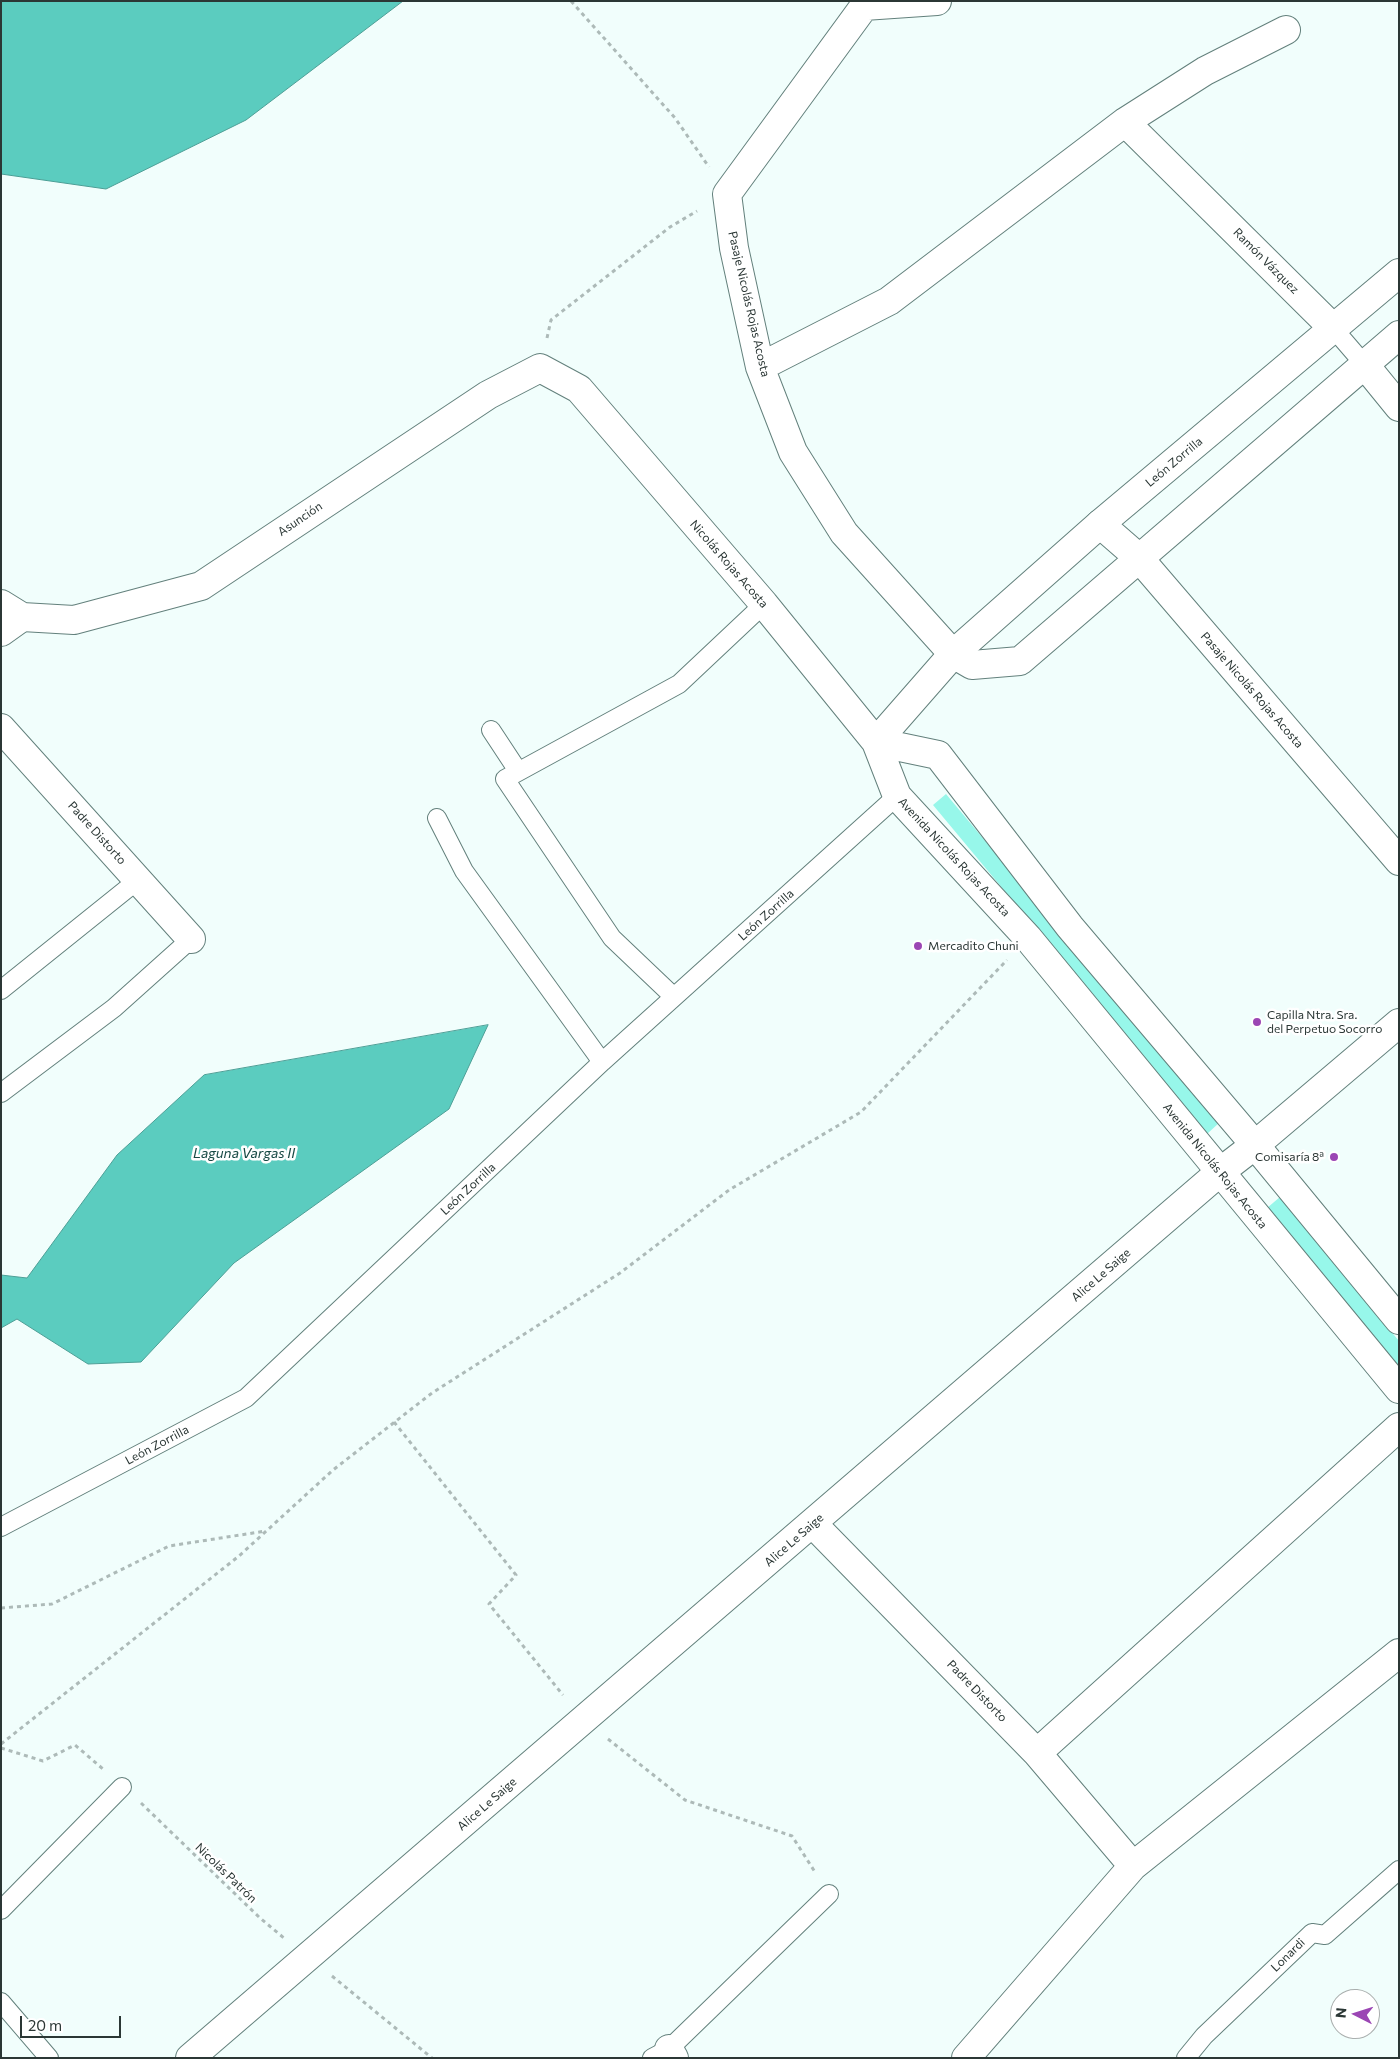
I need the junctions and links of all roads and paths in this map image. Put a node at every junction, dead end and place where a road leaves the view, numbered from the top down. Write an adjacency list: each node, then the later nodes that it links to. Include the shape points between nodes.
1 (572, 1): 6 (path, via 675,118)
2 (937, 1): 3 (street)
3 (866, 4): 6 (street)
4 (1286, 30): 5 (street, via 1205,71)
5 (1126, 122): 8 (street, Ramón Vázquez); 11 (street, via 889,301)
6 (727, 194): 11 (street, Pasaje Nicolás Rojas Acosta, via 734,248); 12 (path, via 670,227 551,320)
7 (1399, 273): 8 (street, León Zorrilla)
8 (1334, 328): 10 (lane, Ramón Vázquez); 14 (street, León Zorrilla)
9 (1399, 335): 10 (street)
10 (1364, 364): 13 (street, Ramón Vázquez); 15 (street)
11 (760, 366): 18 (street, Pasaje Nicolás Rojas Acosta, via 793,452 844,533)
12 (540, 368): 16 (street, Nicolás Rojas Acosta, via 579,390); 17 (street, Asunción, via 488,395 201,586 74,620)
13 (1399, 407)
14 (1100, 524): 15 (street, Pasaje Nicolás Rojas Acosta); 18 (street, León Zorrilla)
15 (1139, 558): 18 (street, via 1020,660 972,665); 25 (street, Pasaje Nicolás Rojas Acosta)
16 (764, 604): 21 (street, Nicolás Rojas Acosta); 22 (lane, via 679,684)
17 (8, 618)
18 (953, 654): 21 (street, León Zorrilla)
19 (1, 728): 26 (street, Padre Distorto)
20 (491, 730): 22 (lane)
21 (876, 742): 23 (street, Avenida Nicolás Rojas Acosta); 34 (street, via 938,755 1070,927)
22 (518, 771): 30 (lane, via 505,779 612,938)
23 (897, 796): 27 (street, Avenida Nicolás Rojas Acosta); 30 (lane, León Zorrilla)
24 (437, 818): 32 (lane, via 464,871)
25 (1399, 861)
26 (138, 880): 28 (street, Padre Distorto); 29 (lane)
27 (1028, 938): 35 (street, Avenida Nicolás Rojas Acosta); 41 (path, via 861,1112 729,1190 620,1273 432,1393 333,1470)
28 (191, 940): 33 (lane, via 114,1008)
29 (1, 990)
30 (674, 997): 32 (lane, León Zorrilla)
31 (1399, 1023): 34 (street, Alice Le Saige)
32 (602, 1062): 40 (lane, León Zorrilla, via 246,1398)
33 (1, 1093)
34 (1255, 1145): 35 (street, Alice Le Saige); 36 (street)
35 (1220, 1172): 37 (street, Avenida Nicolás Rojas Acosta); 39 (street, Alice Le Saige)
36 (1399, 1320)
37 (1399, 1390)
38 (1399, 1426): 46 (street)
39 (813, 1524): 46 (street, Padre Distorto); 52 (street, Alice Le Saige)
40 (1, 1527)
41 (267, 1530): 42 (path, via 169,1546 52,1604); 44 (path)
42 (1, 1608)
43 (1399, 1653): 48 (street)
44 (1, 1744)
45 (1, 1748): 47 (path, Nicolás Patrón, via 43,1761 75,1745)
46 (1037, 1753): 48 (street, Padre Distorto)
47 (122, 1787): 51 (lane); 52 (path, Nicolás Patrón, via 260,1918)
48 (1133, 1866): 58 (street)
49 (1399, 1870): 59 (lane, Lonardi, via 1325,1935 1312,1932 1204,2036)
50 (829, 1894): 54 (lane)
51 (1, 1910)
52 (309, 1958): 56 (street, Alice Le Saige); 57 (path, Nicolás Patrón)
53 (1, 2002): 55 (lane)
54 (665, 2055)
55 (49, 2058)
56 (190, 2058)
57 (432, 2058)
58 (966, 2058)
59 (1186, 2058)

